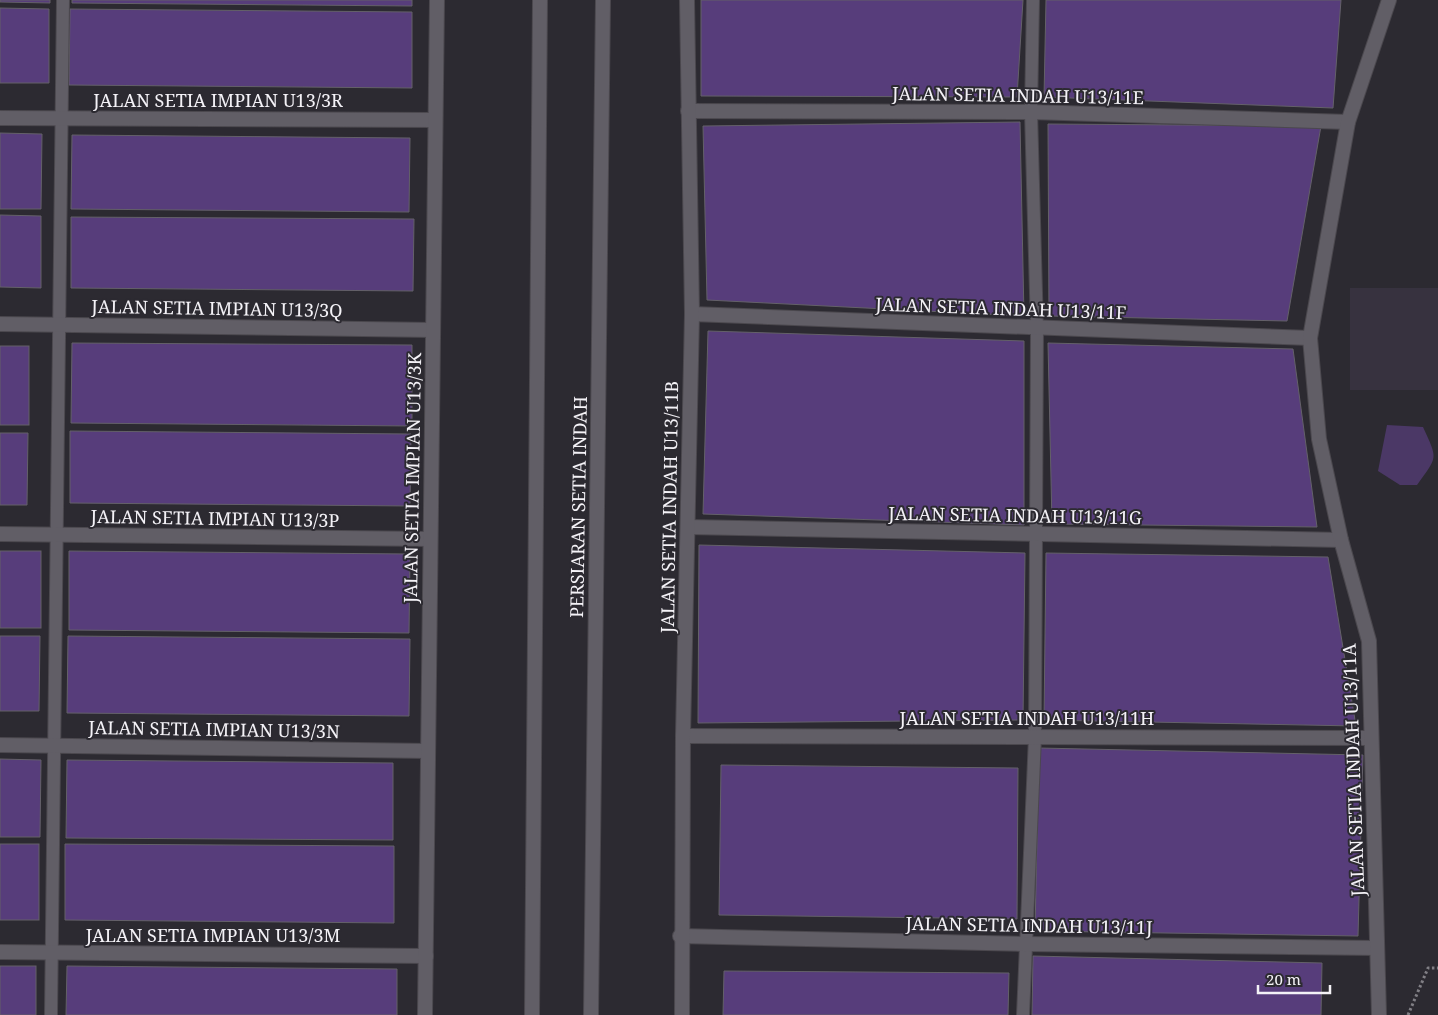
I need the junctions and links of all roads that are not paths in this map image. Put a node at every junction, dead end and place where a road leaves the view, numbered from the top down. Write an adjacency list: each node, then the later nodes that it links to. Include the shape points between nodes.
1 (63, 0): 11 (lane)
2 (437, 0): 12 (street, JALAN SETIA IMPIAN U13/3K)
3 (540, 0): 40 (street)
4 (603, 0): 41 (street, PERSIARAN SETIA INDAH)
5 (687, 0): 8 (street, JALAN SETIA INDAH U13/11B)
6 (1032, 0): 9 (lane)
7 (1389, 0): 13 (street, JALAN SETIA INDAH U13/11A)
8 (688, 111): 9 (street, JALAN SETIA INDAH U13/11E); 14 (street, JALAN SETIA INDAH U13/11B)
9 (1031, 112): 13 (street, JALAN SETIA INDAH U13/11E); 17 (lane)
10 (0, 118): 11 (street, JALAN SETIA IMPIAN U13/3R)
11 (61, 118): 12 (street, JALAN SETIA IMPIAN U13/3R); 16 (lane)
12 (435, 120): 18 (street, JALAN SETIA IMPIAN U13/3K)
13 (1348, 122): 19 (street, JALAN SETIA INDAH U13/11A)
14 (692, 314): 17 (street, JALAN SETIA INDAH U13/11F); 20 (street, JALAN SETIA INDAH U13/11B)
15 (0, 324): 16 (street, JALAN SETIA IMPIAN U13/3Q)
16 (59, 325): 18 (street, JALAN SETIA IMPIAN U13/3Q); 23 (lane)
17 (1037, 329): 19 (street, JALAN SETIA INDAH U13/11F); 22 (lane)
18 (433, 330): 24 (street, JALAN SETIA IMPIAN U13/3K)
19 (1310, 338): 25 (street, JALAN SETIA INDAH U13/11A, via 1320,439)
20 (688, 527): 22 (street, JALAN SETIA INDAH U13/11G); 26 (street, JALAN SETIA INDAH U13/11B)
21 (0, 534): 23 (street, JALAN SETIA IMPIAN U13/3P)
22 (1035, 534): 25 (street, JALAN SETIA INDAH U13/11G); 27 (lane)
23 (56, 535): 24 (street, JALAN SETIA IMPIAN U13/3P); 30 (lane)
24 (430, 539): 31 (street, JALAN SETIA IMPIAN U13/3K)
25 (1341, 540): 28 (street, JALAN SETIA INDAH U13/11A, via 1369,642)
26 (683, 736): 27 (street, JALAN SETIA INDAH U13/11H); 32 (street, JALAN SETIA INDAH U13/11B)
27 (1035, 737): 28 (street, JALAN SETIA INDAH U13/11H); 33 (lane)
28 (1371, 738): 34 (street, JALAN SETIA INDAH U13/11A)
29 (0, 745): 30 (street, JALAN SETIA IMPIAN U13/3N)
30 (54, 746): 31 (street, JALAN SETIA IMPIAN U13/3N); 36 (lane)
31 (428, 751): 37 (street, JALAN SETIA IMPIAN U13/3K)
32 (680, 936): 33 (street, JALAN SETIA INDAH U13/11J); 42 (street, JALAN SETIA INDAH U13/11B)
33 (1024, 944): 34 (street, JALAN SETIA INDAH U13/11J); 43 (lane)
34 (1377, 948): 44 (street, JALAN SETIA INDAH U13/11A)
35 (0, 952): 36 (street, JALAN SETIA IMPIAN U13/3M)
36 (51, 953): 37 (street, JALAN SETIA IMPIAN U13/3M); 38 (lane)
37 (426, 956): 39 (street, JALAN SETIA IMPIAN U13/3K)
38 (51, 1015)
39 (425, 1015)
40 (532, 1015)
41 (591, 1015)
42 (682, 1015)
43 (1022, 1015)
44 (1380, 1015)

